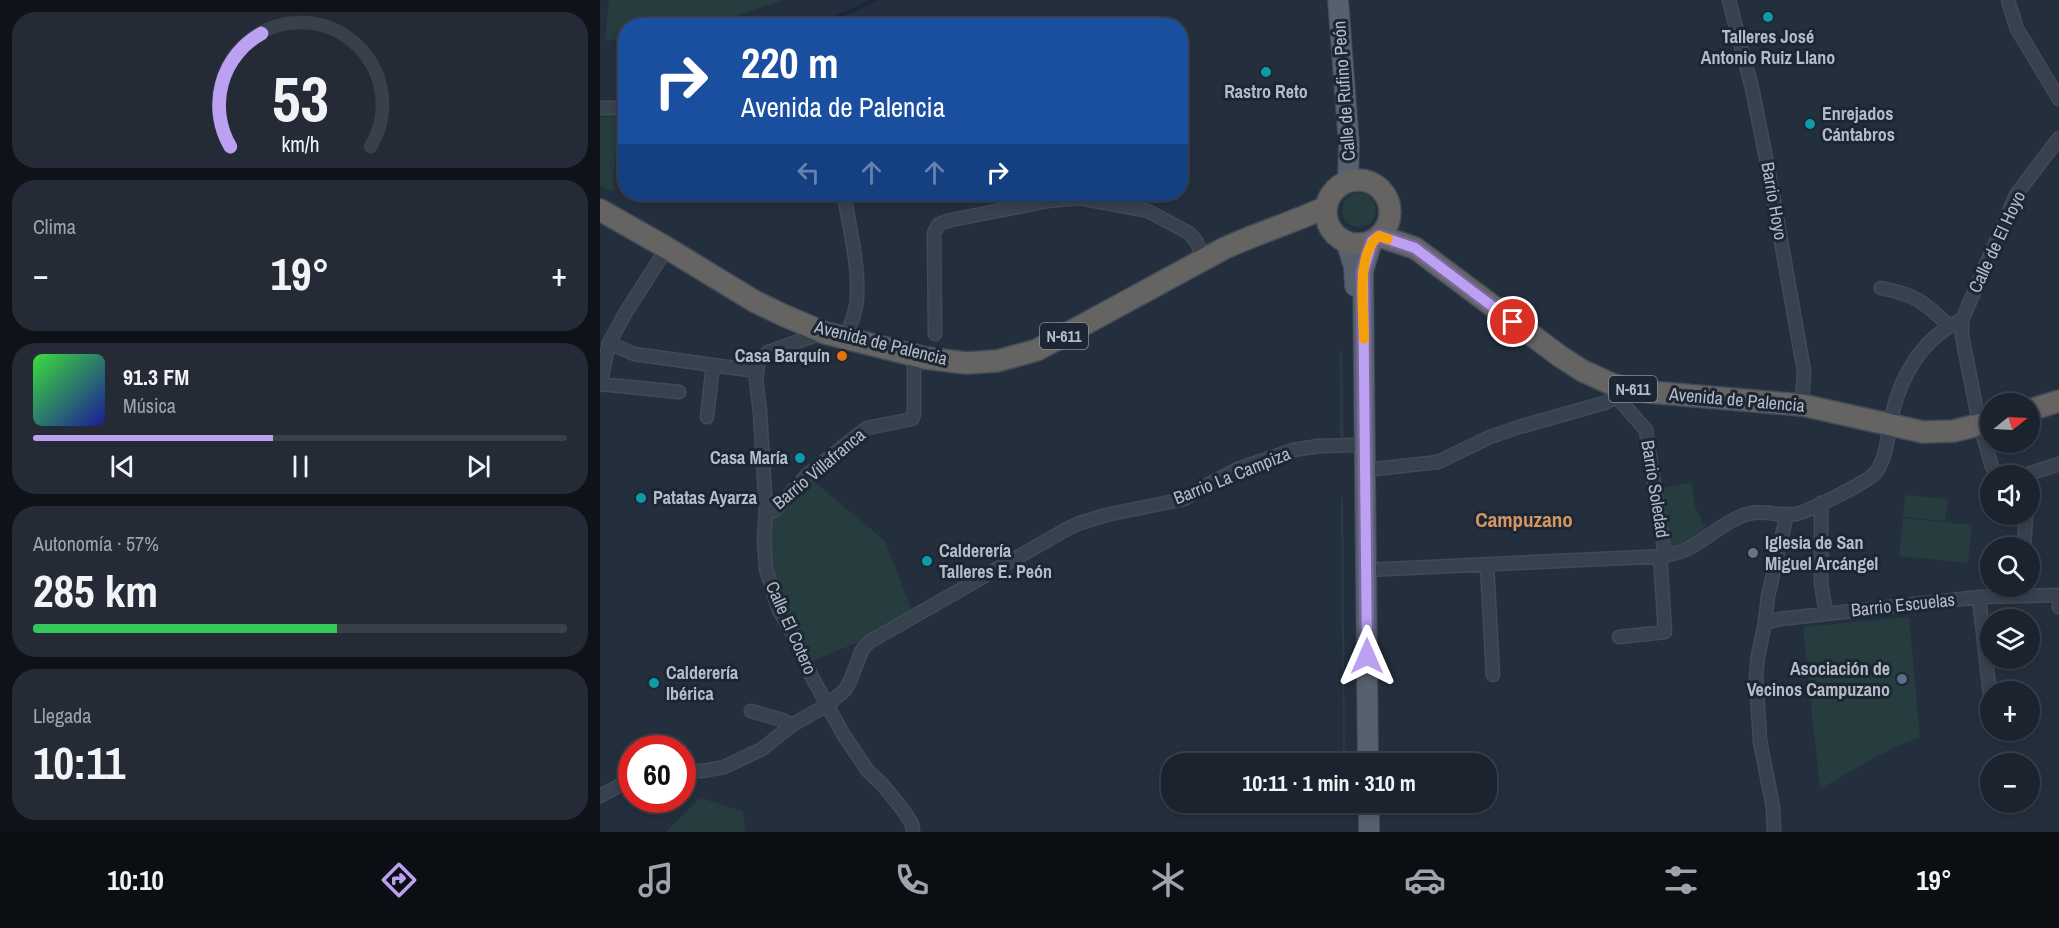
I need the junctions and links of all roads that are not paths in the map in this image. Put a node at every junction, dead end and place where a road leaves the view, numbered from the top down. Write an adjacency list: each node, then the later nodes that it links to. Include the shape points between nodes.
1 (1338, 0): 9 (main road, Calle de Rufino Peón)
2 (1349, 0): 9 (main road, Calle de Rufino Peón, via 1358,144)
3 (1729, 0): 36 (street, Barrio Hoyo, via 1769,172 1804,371)
4 (2008, 0): 5 (street, via 2017,29)
5 (2059, 99)
6 (600, 108): 7 (street)
7 (618, 108)
8 (2059, 138): 22 (street, Calle de El Hoyo, via 2016,195)
9 (1355, 180): 14 (highway, N-611, via 1333,191); 15 (highway, N-611, via 1372,182 1381,188 1390,207)
10 (845, 201): 26 (street, via 857,280 856,308)
11 (1048, 201): 25 (street, via 939,225 934,232)
12 (1096, 201): 20 (street, via 1148,211 1189,233)
13 (606, 216): 18 (highway, Avenida de Palencia / N-611)
14 (1328, 216): 17 (highway, via 1333,232); 20 (highway, Avenida de Palencia / N-611, via 1285,225)
15 (1390, 218): 16 (highway); 19 (highway, Avenida de Palencia / N-611)
16 (1375, 238): 17 (highway, N-611, via 1364,243); 19 (highway, Avenida de Palencia / N-611); 43 (main road, via 1363,272)
17 (1346, 242): 41 (main road, via 1354,272)
18 (667, 248): 24 (highway, Avenida de Palencia / N-611, via 754,301); 27 (street)
19 (1415, 248): 33 (highway, Avenida de Palencia / N-611, via 1561,357)
20 (1204, 260): 28 (highway, Avenida de Palencia / N-611, via 1056,341 1017,357 966,363)
21 (1881, 288): 23 (street, via 1903,292 1924,302)
22 (1962, 320): 23 (street); 35 (street, Calle de El Hoyo, via 1962,336)
23 (1948, 326): 40 (street, via 1921,349 1904,379)
24 (825, 333): 26 (highway, Avenida de Palencia / N-611); 30 (street, via 768,352)
25 (935, 334)
26 (846, 338): 28 (highway, Avenida de Palencia / N-611)
27 (609, 342): 29 (street, via 634,354); 31 (street)
28 (914, 355): 46 (street, Barrio Villafranca, via 912,419 867,428 807,475 774,511)
29 (713, 365): 30 (street); 38 (street)
30 (756, 371): 46 (street, Barrio Villafranca)
31 (600, 384): 32 (street)
32 (679, 392)
33 (1620, 392): 36 (highway, Avenida de Palencia / N-611); 43 (street, via 1604,404 1500,434 1438,462); 48 (street, Barrio Soledad, via 1646,430)
34 (2059, 401): 37 (highway)
35 (1980, 404)
36 (1802, 405): 40 (highway, Avenida de Palencia / N-611)
37 (2040, 407)
38 (707, 417)
39 (1980, 424): 40 (highway, Avenida de Palencia / N-611, via 1942,432)
40 (1891, 426): 45 (street, via 1875,473)
41 (1357, 445): 60 (street, Barrio La Campiza, via 1293,450 1240,468 1184,499 1080,523 869,642 850,681); 63 (main road)
42 (2059, 464): 44 (street)
43 (1366, 470): 50 (main road)
44 (2040, 470)
45 (1821, 503): 47 (street, via 1803,512); 55 (street, Barrio Escuelas, via 1821,583)
46 (766, 511): 60 (street, Calle El Cotero, via 764,554 770,584)
47 (1787, 514): 48 (street, via 1761,512 1741,516 1690,549); 56 (street)
48 (1663, 556): 49 (street); 57 (street, Barrio Soledad, via 1665,632)
49 (1487, 565): 50 (street); 58 (street)
50 (1367, 570): 64 (main road)
51 (2040, 593): 52 (street, Barrio Escuelas)
52 (2059, 595): 54 (street)
53 (1979, 597): 55 (street, Barrio Escuelas); 59 (street, Barrio Escuelas)
54 (2059, 607)
55 (1826, 614): 56 (street, Barrio Escuelas)
56 (1765, 623): 73 (street, via 1757,666 1758,724)
57 (1619, 637)
58 (1493, 675)
59 (1988, 681)
60 (827, 705): 62 (street); 70 (street, Calle El Cotero, via 868,771 903,810)
61 (751, 711): 62 (street)
62 (792, 725): 65 (street, via 762,749 724,766)
63 (1358, 753)
64 (1368, 753)
65 (696, 771)
66 (618, 786): 67 (street)
67 (600, 796)
68 (1359, 813): 71 (main road)
69 (1369, 813): 72 (main road)
70 (913, 832)
71 (1359, 832)
72 (1369, 832)
73 (1774, 832)

